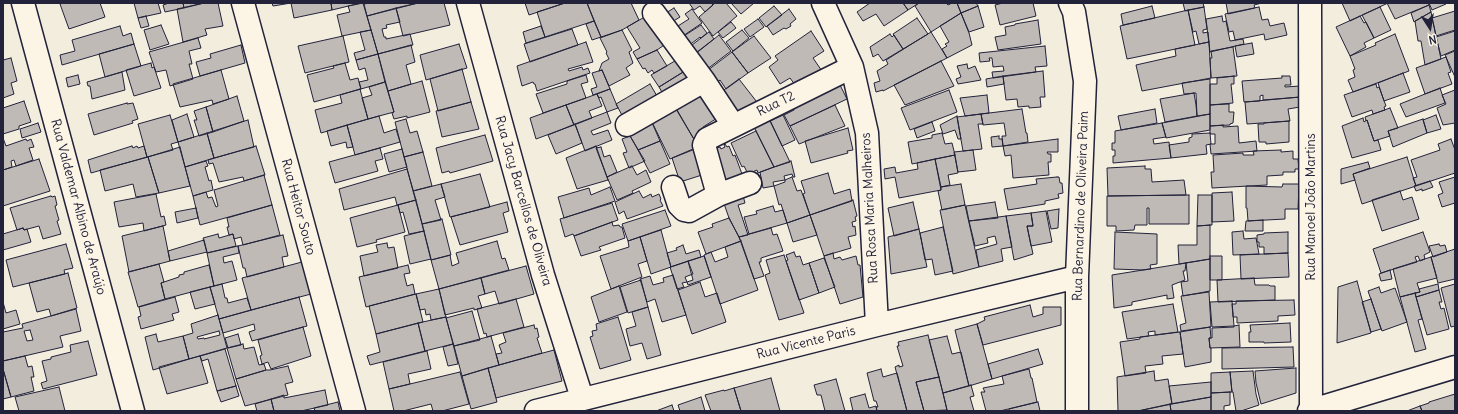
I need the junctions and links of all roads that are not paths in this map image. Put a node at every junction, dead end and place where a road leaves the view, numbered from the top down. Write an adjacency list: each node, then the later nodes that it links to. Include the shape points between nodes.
1 (23, 3): 19 (street, Rua Valdemar Albino de Araújo)
2 (243, 3): 20 (street, Rua Heitor Souto)
3 (468, 3): 18 (street, Rua Jacy Barcellos de Oliveira, via 543,275)
4 (823, 3): 8 (street, Rua Rosa Maria Malheiros)
5 (1070, 3): 15 (street, Rua Bernardino de Oliveira Paim, via 1074,12 1085,81)
6 (1310, 3): 23 (street, Rua Manoel João Martins)
7 (654, 13): 9 (street)
8 (852, 67): 11 (street, Rua T2); 16 (street, Rua Rosa Maria Malheiros, via 867,133)
9 (704, 81): 10 (street); 11 (street)
10 (628, 125)
11 (733, 125): 14 (street, Rua T2, via 707,139 704,145)
12 (750, 182): 14 (street)
13 (673, 187): 14 (street, via 679,205 689,211)
14 (718, 195)
15 (1077, 276): 16 (street, Rua Vicente Paris); 22 (street, Rua Bernardino de Oliveira Paim)
16 (877, 325): 18 (street, Rua Vicente Paris)
17 (1455, 367): 23 (street)
18 (582, 398): 21 (street, Rua Vicente Paris)
19 (133, 411)
20 (354, 411)
21 (536, 411)
22 (1077, 411)
23 (1310, 411)

